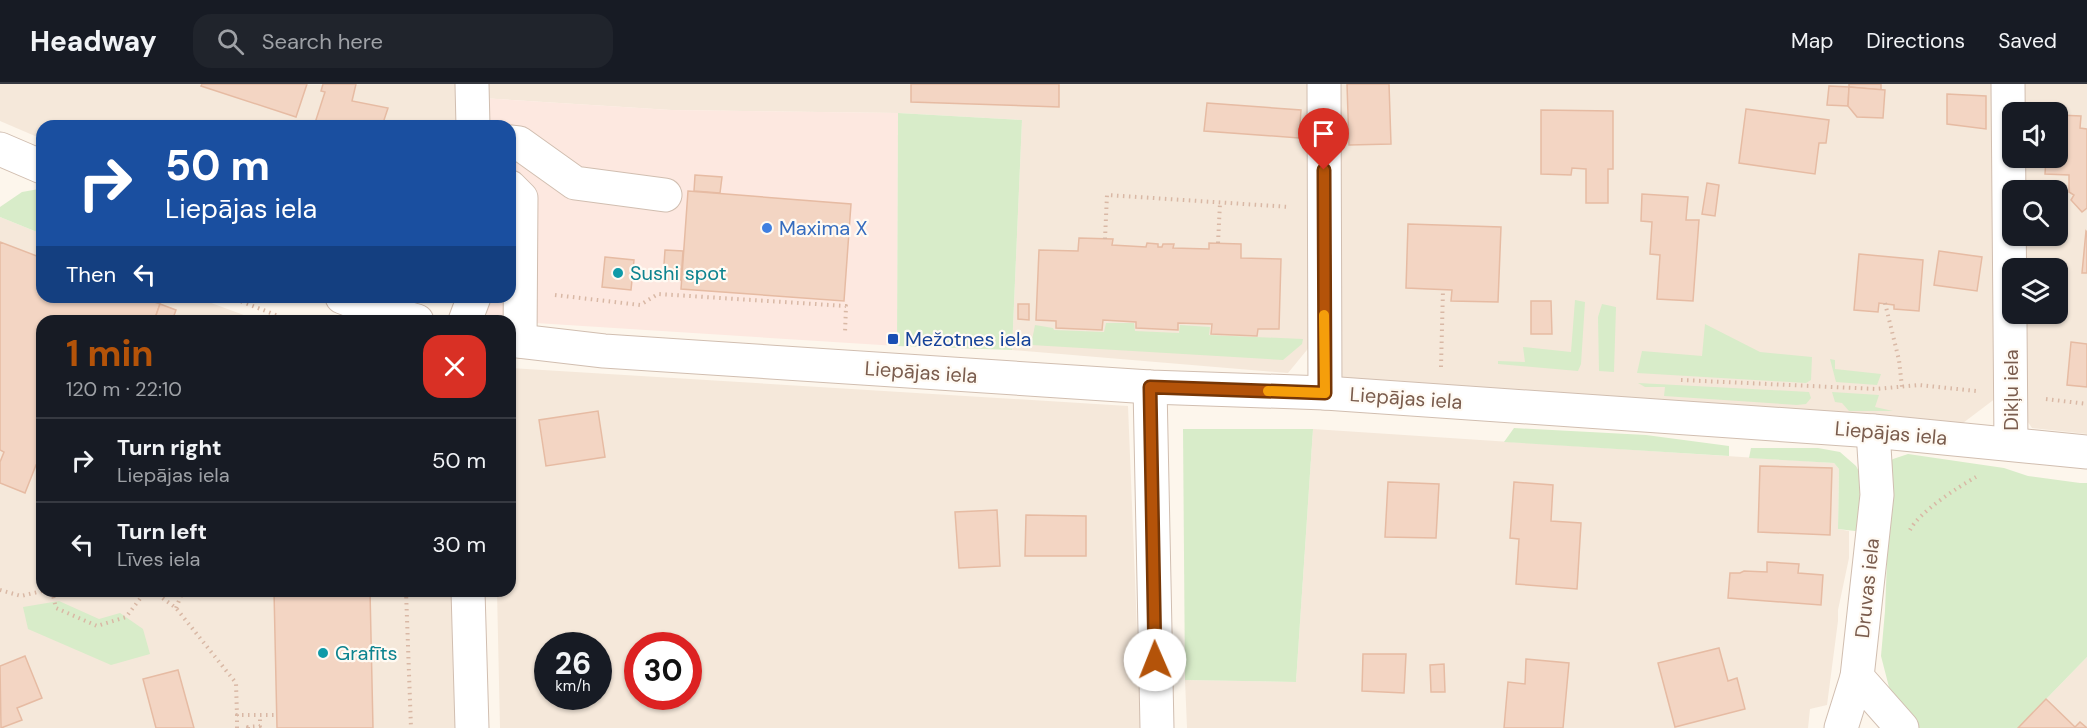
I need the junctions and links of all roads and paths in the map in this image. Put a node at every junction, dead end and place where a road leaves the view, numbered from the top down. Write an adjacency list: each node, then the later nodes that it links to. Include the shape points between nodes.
1 (472, 84): 4 (street)
2 (1324, 84): 11 (street)
3 (2008, 84): 27 (street, Dikļu iela)
4 (473, 120)
5 (516, 142): 9 (street, via 575,183)
6 (0, 149): 7 (street)
7 (36, 164)
8 (516, 193): 20 (street, via 521,198)
9 (665, 195)
10 (1220, 202): 11 (path); 12 (path, via 1107,195); 13 (path)
11 (1324, 208): 25 (street)
12 (1105, 239)
13 (1218, 243)
14 (1443, 290): 22 (path)
15 (244, 303): 18 (path)
16 (358, 303): 19 (street)
17 (1885, 303): 24 (path)
18 (273, 315)
19 (396, 315)
20 (516, 316)
21 (516, 340): 23 (street, Liepājas iela, via 604,351)
22 (1441, 369)
23 (1150, 387): 25 (street, Liepājas iela); 48 (street)
24 (1902, 387)
25 (1325, 393): 26 (street, Liepājas iela)
26 (1873, 431): 27 (street, Liepājas iela); 40 (street, Druvas iela, via 1877,495)
27 (2011, 444): 28 (street, Liepājas iela)
28 (2087, 452)
29 (1980, 474): 30 (path, via 1927,512)
30 (1908, 534)
31 (0, 590): 32 (path, via 21,596)
32 (36, 592)
33 (53, 597): 34 (path, via 56,608 97,626 126,617)
34 (141, 597)
35 (161, 597): 39 (path)
36 (181, 597): 39 (path)
37 (406, 597): 46 (path)
38 (468, 597): 47 (street)
39 (176, 608): 41 (path, via 236,683)
40 (1857, 677): 49 (street); 50 (street)
41 (237, 715): 42 (path); 44 (path)
42 (260, 715): 43 (path); 45 (path, via 261,726)
43 (277, 715)
44 (237, 728)
45 (248, 728)
46 (411, 728)
47 (472, 728)
48 (1157, 728)
49 (1841, 728)
50 (1902, 728)

